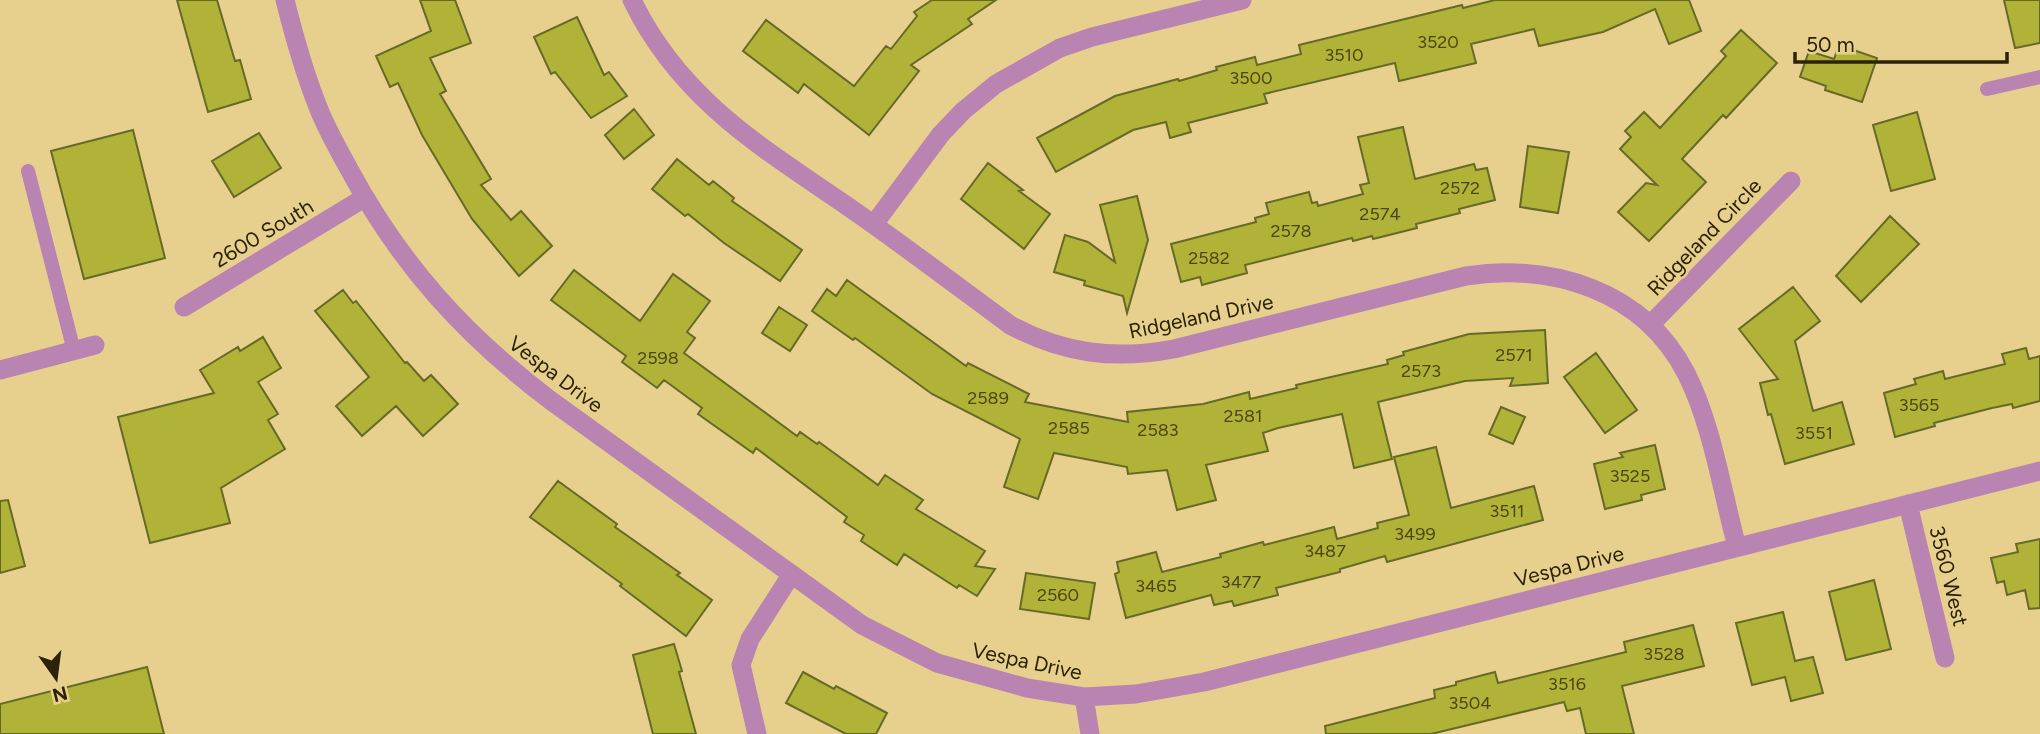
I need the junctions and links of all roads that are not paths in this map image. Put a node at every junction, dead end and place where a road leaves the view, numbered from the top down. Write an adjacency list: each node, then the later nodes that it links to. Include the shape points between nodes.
1 (285, 0): 8 (street, Vespa Drive, via 319,110)
2 (632, 0): 9 (street, Ridgeland Drive, via 653,38 697,94 728,122)
3 (1242, 0): 9 (street, via 1092,37 1060,48 996,84 940,134)
4 (2040, 76): 5 (lane)
5 (1987, 89)
6 (29, 171): 13 (lane)
7 (1791, 181): 11 (street, Ridgeland Circle)
8 (364, 198): 10 (street, 2600 South); 18 (street, Vespa Drive, via 412,268 484,347)
9 (874, 225): 11 (street, Ridgeland Drive, via 1010,325 1032,337 1085,352 1117,356 1174,349 1496,271 1560,277 1588,286)
10 (184, 307)
11 (1650, 325): 17 (street, Ridgeland Drive, via 1685,371 1698,400)
12 (95, 345): 13 (street)
13 (74, 351): 14 (street)
14 (0, 370)
15 (2040, 471): 16 (street, Vespa Drive)
16 (1908, 504): 17 (street, Vespa Drive); 19 (street, 3560 West)
17 (1737, 547): 20 (street, Vespa Drive, via 1203,682 1136,694)
18 (791, 575): 20 (street, Vespa Drive, via 862,625 937,663 1027,688); 21 (street, via 750,639 741,665)
19 (1945, 658)
20 (1084, 696): 22 (street)
21 (757, 734)
22 (1090, 734)

